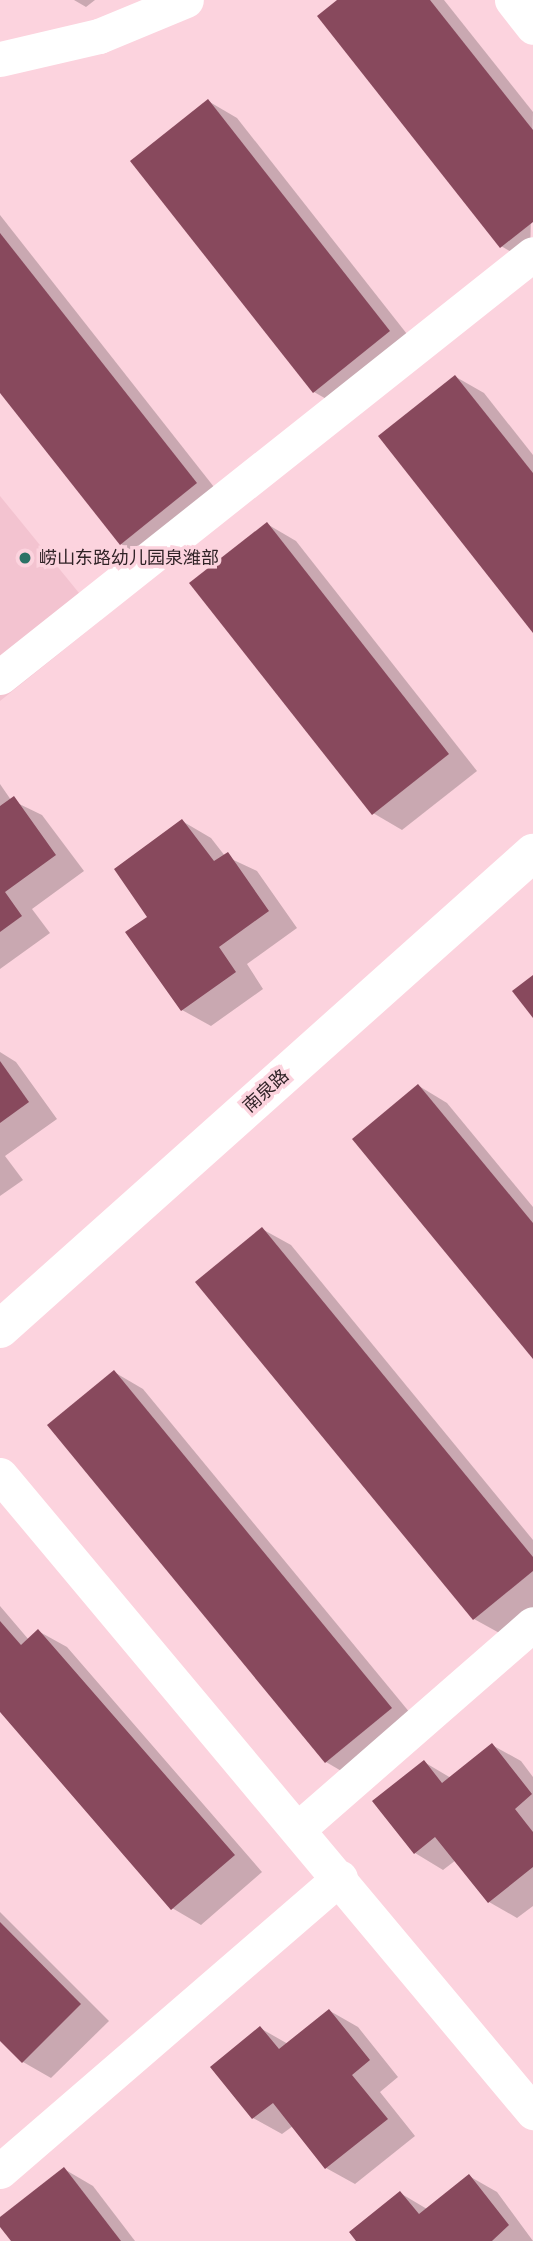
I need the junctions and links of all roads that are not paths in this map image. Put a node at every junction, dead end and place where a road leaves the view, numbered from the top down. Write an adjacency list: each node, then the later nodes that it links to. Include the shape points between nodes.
1 (186, 0): 4 (lane, via 99,36)
2 (512, 0): 3 (lane)
3 (533, 26)
4 (0, 59)
5 (533, 254): 6 (lane)
6 (0, 677)
7 (533, 853): 8 (street, 南泉路)
8 (0, 1329)
9 (0, 1475): 11 (lane)
10 (533, 1625): 11 (lane)
11 (299, 1828): 12 (lane)
12 (340, 1878): 13 (lane); 14 (lane)
13 (533, 2112)
14 (0, 2171)

